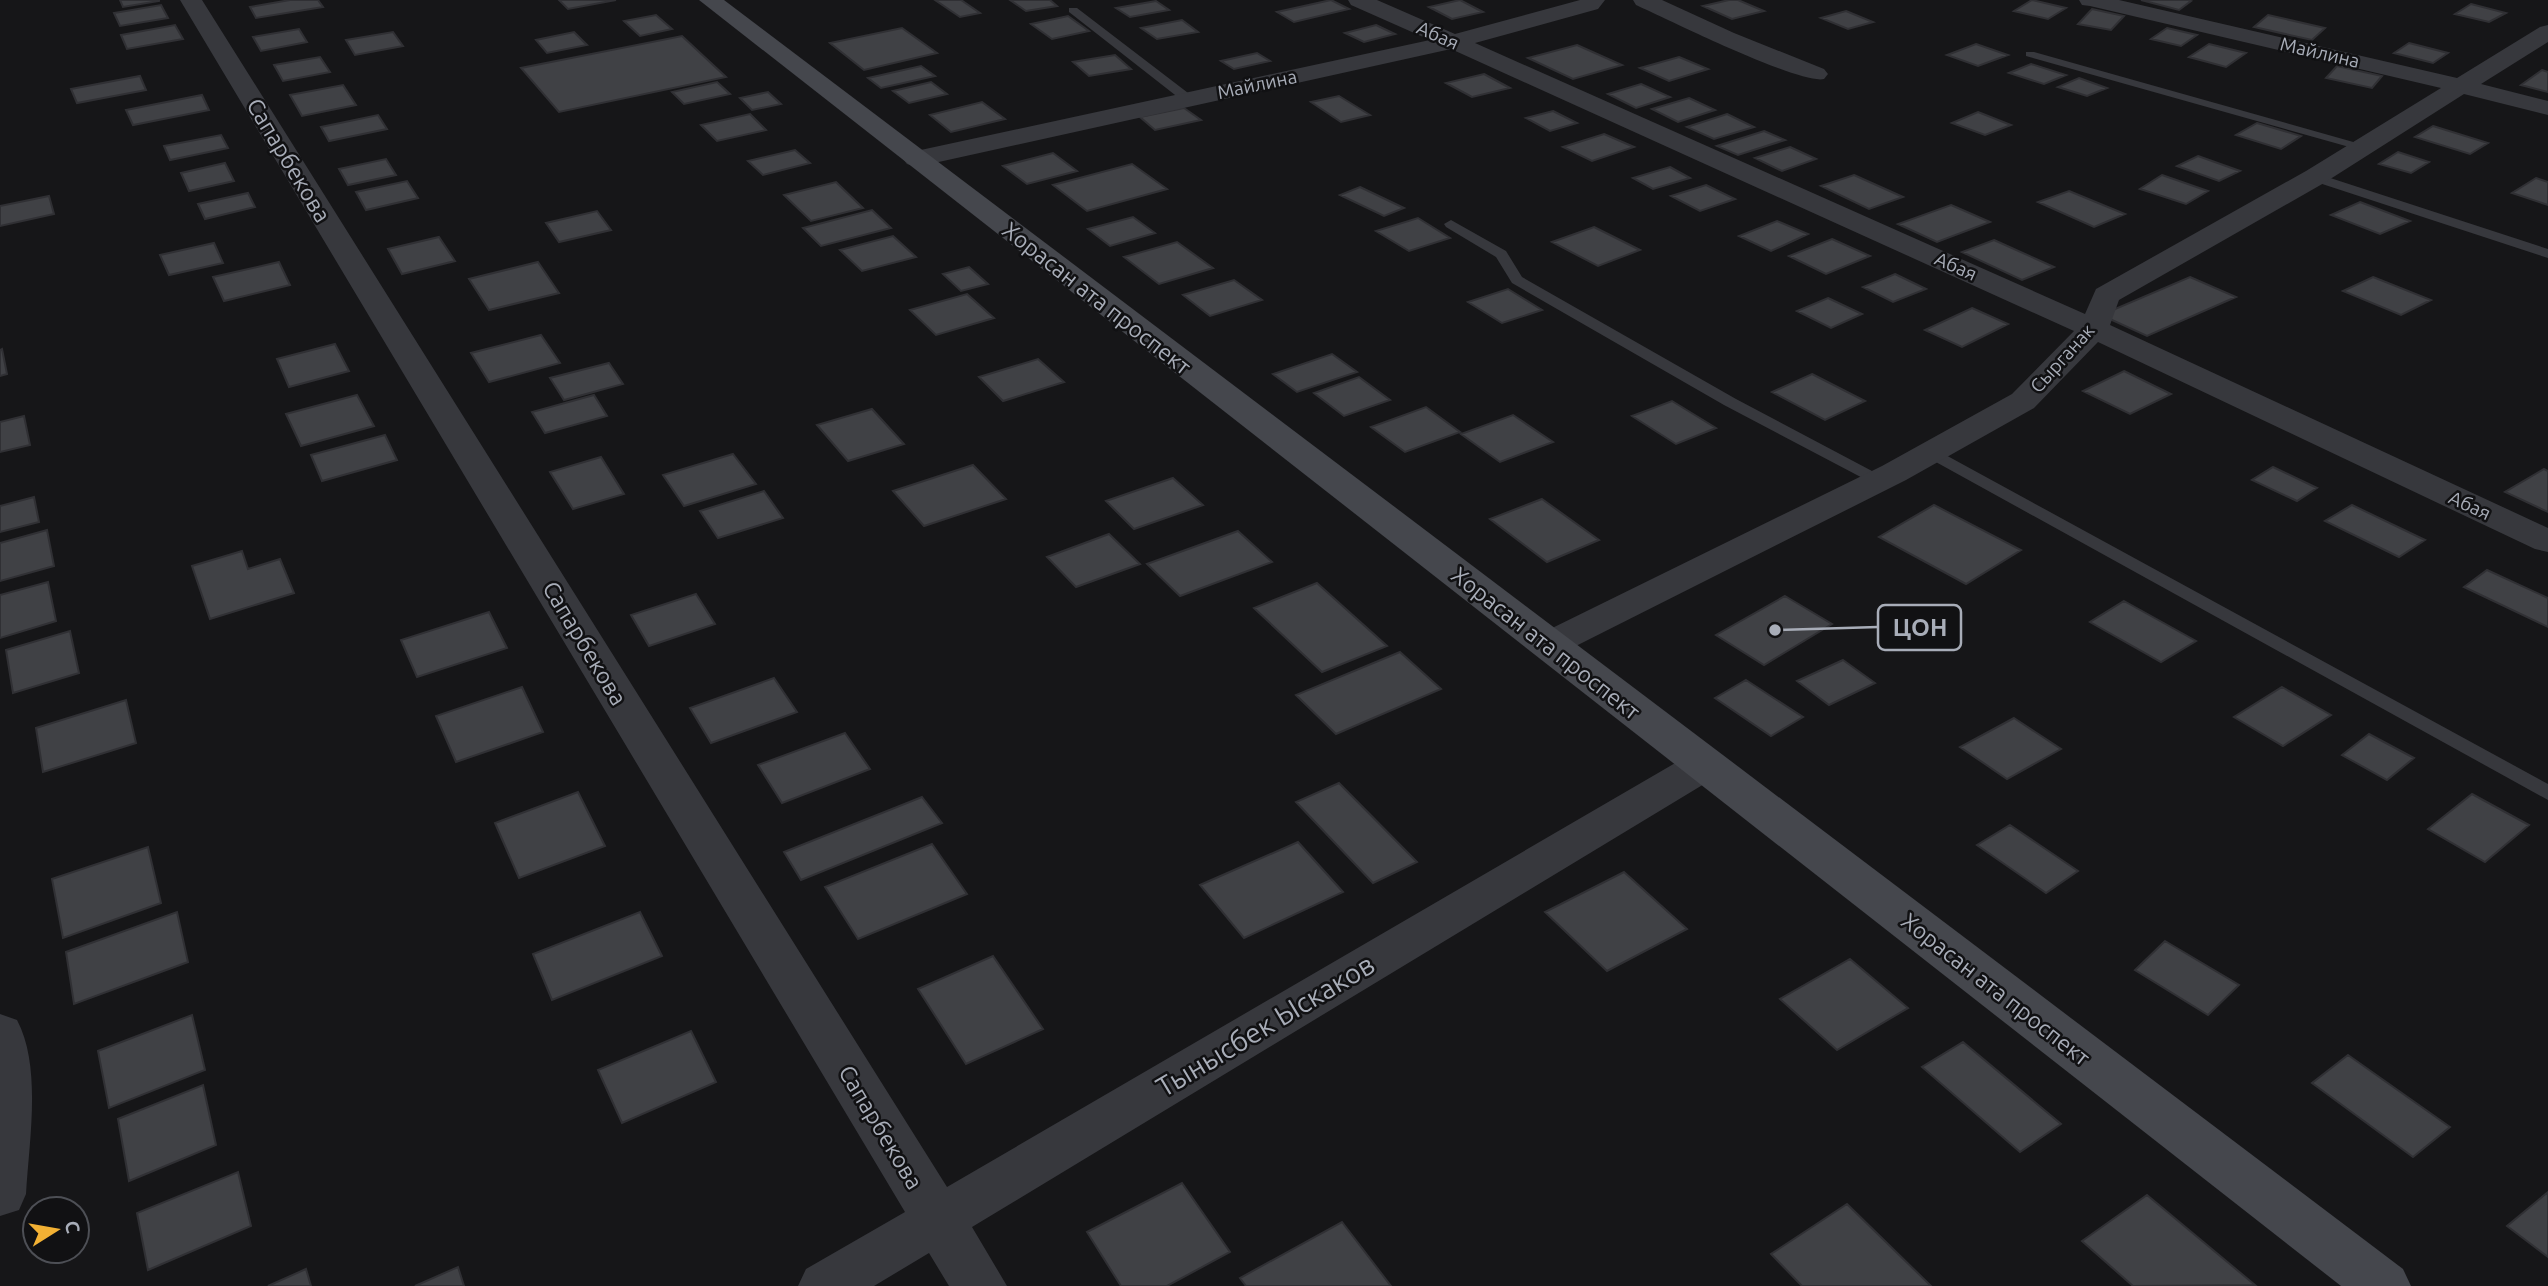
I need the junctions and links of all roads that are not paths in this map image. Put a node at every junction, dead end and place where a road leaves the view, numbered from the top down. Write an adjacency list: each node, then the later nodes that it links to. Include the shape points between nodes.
1 (191, 0): 29 (street, Сапарбекова)
2 (710, 0): 16 (main road, Хорасан ата проспект)
3 (1359, 0): 9 (street, Абая)
4 (1594, 0): 9 (street, Майлина)
5 (1644, 0): 11 (street)
6 (2090, 0): 12 (street, Майлина)
7 (1073, 10): 13 (lane)
8 (2548, 32): 12 (street, Сырганак)
9 (1453, 42): 13 (street, Майлина); 20 (street, Абая)
10 (2030, 54): 15 (lane)
11 (1816, 74)
12 (2465, 85): 14 (street, Майлина); 15 (street, Сырганак)
13 (1188, 100): 16 (street, Майлина)
14 (2548, 108)
15 (2365, 146): 17 (street, Сырганак)
16 (916, 159): 24 (main road, Хорасан ата проспект)
17 (2315, 177): 19 (lane); 20 (street, Сырганак, via 2106,295)
18 (1451, 224): 22 (lane, via 1501,254 1517,280 1730,402)
19 (2548, 254)
20 (2094, 329): 21 (street, Сырганак, via 2023,401); 23 (street, Абая)
21 (1931, 452): 22 (street, Сырганак); 26 (lane)
22 (1880, 480): 24 (street, Сырганак)
23 (2548, 541)
24 (1548, 645): 25 (main road, Хорасан ата проспект)
25 (1704, 765): 29 (street, Тынысбек Ыскаков); 32 (main road, Хорасан ата проспект)
26 (2548, 793)
27 (0, 1033): 28 (street, via 7,1075)
28 (0, 1194)
29 (937, 1219): 30 (street, Тынысбек Ыскаков); 31 (street, Сапарбекова)
30 (826, 1286)
31 (979, 1286)
32 (2383, 1286)

